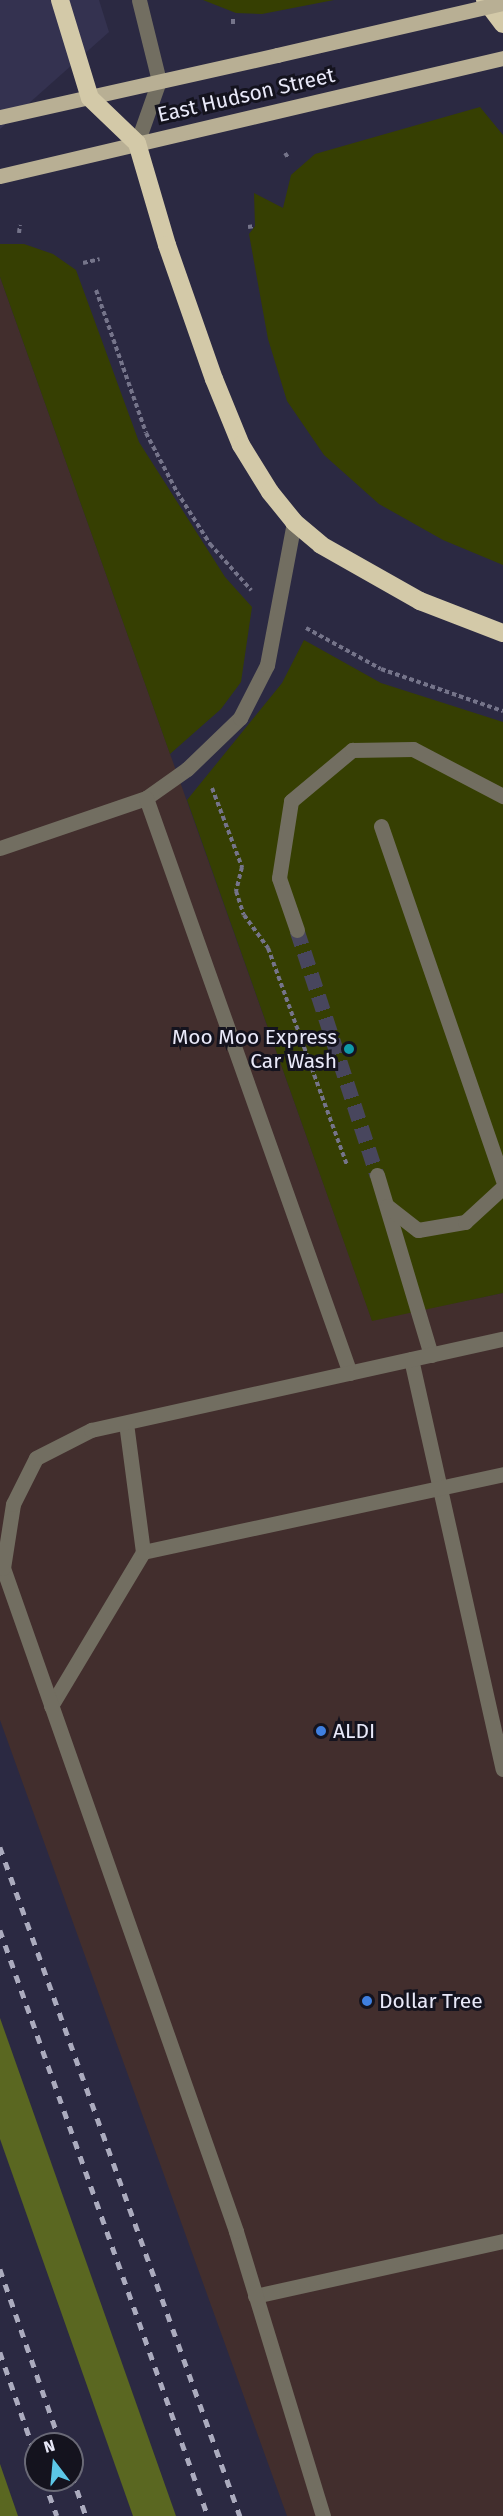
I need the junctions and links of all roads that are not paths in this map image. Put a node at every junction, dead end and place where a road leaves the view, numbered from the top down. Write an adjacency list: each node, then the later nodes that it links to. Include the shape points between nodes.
1 (60, 0): 8 (highway)
2 (139, 0): 7 (street)
3 (485, 0): 5 (highway)
4 (503, 3): 7 (main road, East Hudson Street, bridge)
5 (503, 24)
6 (503, 58): 10 (main road, East Hudson Street)
7 (159, 81): 8 (main road, East Hudson Street); 10 (street)
8 (90, 98): 9 (main road, East Hudson Street); 10 (highway)
9 (0, 117)
10 (137, 143): 11 (main road, East Hudson Street); 12 (highway, via 167,245 228,412 247,454)
11 (0, 176)
12 (294, 522): 13 (highway, via 321,545 420,601); 15 (street, via 267,665 240,718 199,758)
13 (503, 633)
14 (503, 796): 18 (street, via 413,749 352,750 291,801 279,878)
15 (146, 798): 17 (street); 26 (street)
16 (381, 826): 20 (street)
17 (0, 848)
18 (297, 930)
19 (377, 1175): 22 (street)
20 (503, 1181)
21 (503, 1187): 22 (street, via 465,1222 418,1230)
22 (387, 1206): 24 (street)
23 (503, 1339): 24 (street)
24 (431, 1355): 25 (street)
25 (411, 1359): 26 (street); 29 (street)
26 (350, 1373): 27 (street)
27 (126, 1423): 30 (street); 31 (street, via 91,1430 36,1458 13,1504 3,1568)
28 (503, 1474): 29 (street)
29 (439, 1488): 30 (street); 32 (street)
30 (144, 1552): 31 (street)
31 (51, 1706): 34 (street)
32 (503, 1769)
33 (503, 2241): 34 (street)
34 (255, 2296): 35 (street)
35 (322, 2516)

